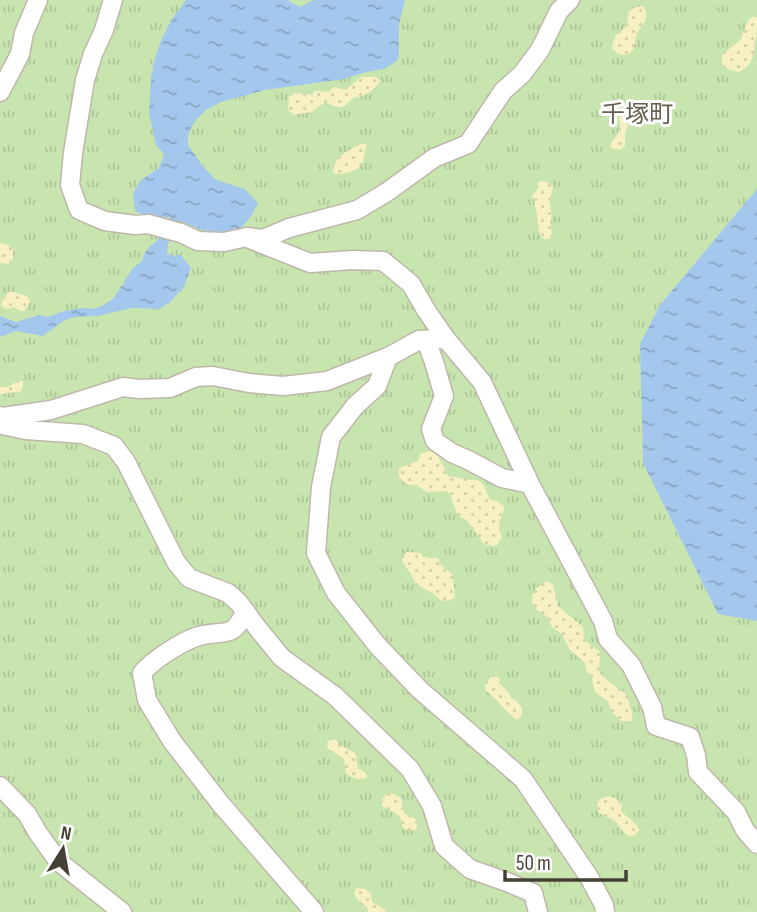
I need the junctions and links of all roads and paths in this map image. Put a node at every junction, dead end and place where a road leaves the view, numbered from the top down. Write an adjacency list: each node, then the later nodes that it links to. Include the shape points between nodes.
1 (38, 0): 4 (lane, via 20,54)
2 (113, 0): 5 (lane, via 85,80 73,153 70,186 79,210 105,220 148,224 198,241)
3 (570, 0): 5 (lane, via 559,11 540,50 503,91 468,144 434,158 357,210 263,239)
4 (0, 92)
5 (247, 237): 6 (lane, via 310,263 383,261 411,284)
6 (446, 339): 7 (lane); 10 (lane, via 482,382)
7 (426, 340): 8 (lane); 10 (lane, via 444,396 430,429 435,441 502,478)
8 (388, 357): 9 (lane, via 327,381 283,386 196,377 170,388 122,387 51,410); 17 (lane, via 377,386 331,437 321,487 316,553 337,593 377,645 420,690 523,779 589,877)
9 (2, 416): 11 (lane, via 2,425 83,434 114,446 176,562 189,578 228,593)
10 (530, 484): 13 (lane, via 603,621 608,639 631,665 656,726 690,737 698,772 736,812)
11 (246, 612): 15 (lane, via 229,633 199,636 149,665 142,673 148,701 220,803); 16 (lane, via 282,658 335,696 410,769 432,806 444,846 470,869 533,893)
12 (0, 786): 14 (lane, via 27,814 58,861)
13 (757, 844)
14 (122, 912)
15 (314, 912)
16 (538, 912)
17 (605, 912)

